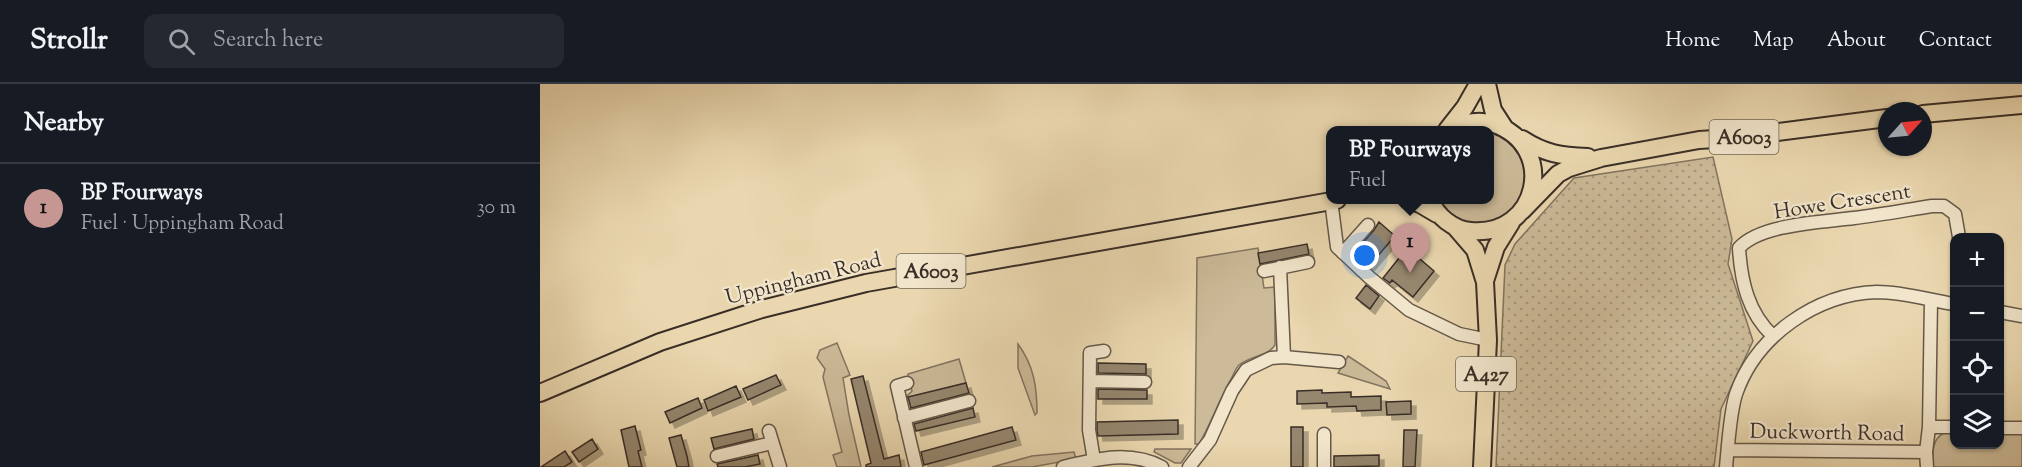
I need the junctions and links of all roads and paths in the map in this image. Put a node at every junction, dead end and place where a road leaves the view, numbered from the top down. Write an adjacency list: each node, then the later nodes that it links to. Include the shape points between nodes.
1 (1478, 84): 6 (highway)
2 (1487, 84): 8 (highway, via 1492,110)
3 (2022, 105): 4 (highway)
4 (1932, 113)
5 (1878, 119): 9 (highway, A6003, via 1699,140)
6 (1452, 126)
7 (1457, 126): 8 (highway, via 1489,123)
8 (1508, 130): 9 (highway, A6003, via 1546,153); 14 (highway, via 1525,146 1533,170 1531,196)
9 (1601, 158): 14 (highway, A6003, via 1558,174)
10 (1326, 201): 35 (highway, Uppingham Road / A6003, via 809,296 660,342)
11 (1334, 204): 18 (street, via 1337,247)
12 (1418, 204): 15 (highway)
13 (1432, 204): 15 (highway)
14 (1518, 216): 15 (highway, via 1499,229 1483,232 1467,231); 22 (highway, A427, via 1496,247)
15 (1448, 223): 22 (highway, A427, via 1475,250)
16 (1368, 225): 18 (street)
17 (1958, 233): 27 (street, Howe Crescent, via 1955,214 1944,206 1802,224 1745,242 1739,248 1740,268 1752,311)
18 (1343, 253): 28 (street, via 1409,310 1459,334)
19 (1308, 262): 20 (street)
20 (1280, 267): 21 (street); 30 (street)
21 (1264, 271)
22 (1485, 282): 28 (highway, A427)
23 (1931, 300): 24 (street); 27 (street, via 1877,292 1848,296 1801,316); 38 (street)
24 (1950, 303)
25 (2004, 313): 26 (street)
26 (2022, 316)
27 (1773, 336): 43 (street, via 1752,363 1736,395)
28 (1488, 340): 53 (highway, A427)
29 (1104, 351): 32 (street, via 1090,353)
30 (1284, 357): 31 (street); 51 (street, via 1256,365 1238,379 1210,440)
31 (1338, 362)
32 (1090, 381): 33 (street); 46 (street, via 1089,430)
33 (1145, 382)
34 (907, 383): 37 (street, via 897,386)
35 (540, 393)
36 (969, 401): 37 (street)
37 (904, 418): 48 (street)
38 (1929, 427): 39 (street); 44 (street)
39 (1950, 427)
40 (2004, 428): 41 (street)
41 (2022, 428)
42 (1324, 434): 52 (street)
43 (1728, 450): 44 (street, Duckworth Road); 54 (street)
44 (1926, 452): 55 (street)
45 (717, 456): 47 (street, via 758,447 770,437)
46 (1094, 459): 49 (street); 50 (street, via 1130,457)
47 (780, 467)
48 (916, 467)
49 (1063, 467)
50 (1162, 467)
51 (1189, 467)
52 (1324, 467)
53 (1482, 467)
54 (1726, 467)
55 (1927, 467)

